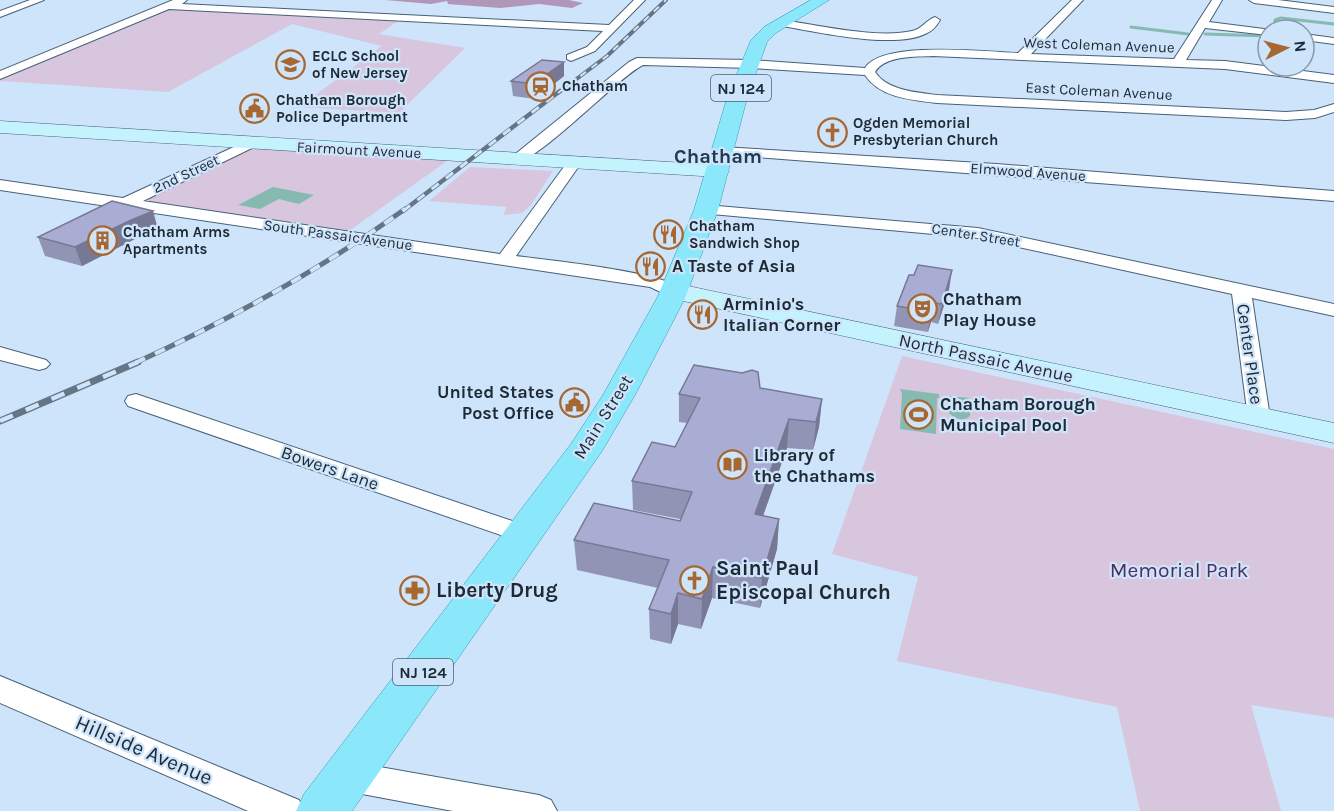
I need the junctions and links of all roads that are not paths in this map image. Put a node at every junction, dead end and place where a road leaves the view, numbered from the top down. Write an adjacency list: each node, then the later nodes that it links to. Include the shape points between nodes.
1 (39, 0): 10 (street)
2 (182, 0): 8 (street)
3 (640, 0): 14 (street)
4 (822, 0): 12 (main road, Main Street / NJ 124)
5 (1078, 0): 19 (street)
6 (1216, 0): 13 (street)
7 (1254, 0): 9 (street)
8 (168, 6): 14 (street); 24 (street)
9 (1334, 10)
10 (0, 14)
11 (935, 20): 12 (street, via 923,32 904,35 850,34)
12 (782, 23): 21 (main road, Main Street / NJ 124, via 760,39)
13 (1202, 24): 15 (street); 20 (street)
14 (612, 28): 18 (street, via 586,52)
15 (1256, 31)
16 (1316, 39): 17 (street)
17 (1334, 41)
18 (571, 57)
19 (1021, 57): 20 (street, West Coleman Avenue); 23 (street, West Coleman Avenue, via 906,54 878,62)
20 (1179, 63): 22 (street, West Coleman Avenue)
21 (750, 64): 23 (street); 32 (street, via 641,61); 33 (main road, Main Street / NJ 124)
22 (1256, 69)
23 (869, 72): 29 (street, East Coleman Avenue, via 889,88 937,99 1286,116)
24 (0, 75)
25 (1316, 76): 27 (street, West Coleman Avenue)
26 (1303, 78): 28 (street)
27 (1334, 79)
28 (1334, 94)
29 (1334, 108)
30 (0, 127): 31 (main road, Fairmount Avenue)
31 (249, 144): 32 (main road, Fairmount Avenue); 37 (street, 2nd Street)
32 (515, 160): 34 (main road, Fairmount Avenue)
33 (720, 161): 34 (main road, Fairmount Avenue); 36 (street, Elmwood Avenue, via 996,169); 38 (main road, Main Street / NJ 124)
34 (574, 163): 39 (street)
35 (0, 185): 37 (street, South Passaic Avenue)
36 (1334, 196)
37 (124, 204): 39 (street, South Passaic Avenue)
38 (706, 210): 40 (main road, Main Street / NJ 124); 41 (street, Center Street, via 978,233)
39 (505, 259): 40 (street, South Passaic Avenue, via 655,282)
40 (674, 291): 46 (main road, North Passaic Avenue); 48 (main road, Main Street / NJ 124, via 619,395)
41 (1241, 291): 42 (street, Center Street); 46 (street, Center Place)
42 (1334, 310)
43 (0, 353): 44 (street)
44 (39, 364)
45 (136, 401): 48 (street, Bowers Lane)
46 (1259, 418): 47 (main road, North Passaic Avenue)
47 (1334, 434)
48 (524, 534): 50 (main road, Main Street / NJ 124)
49 (0, 689): 51 (street, Hillside Avenue)
50 (334, 794): 52 (street)
51 (287, 811)
52 (538, 811)

